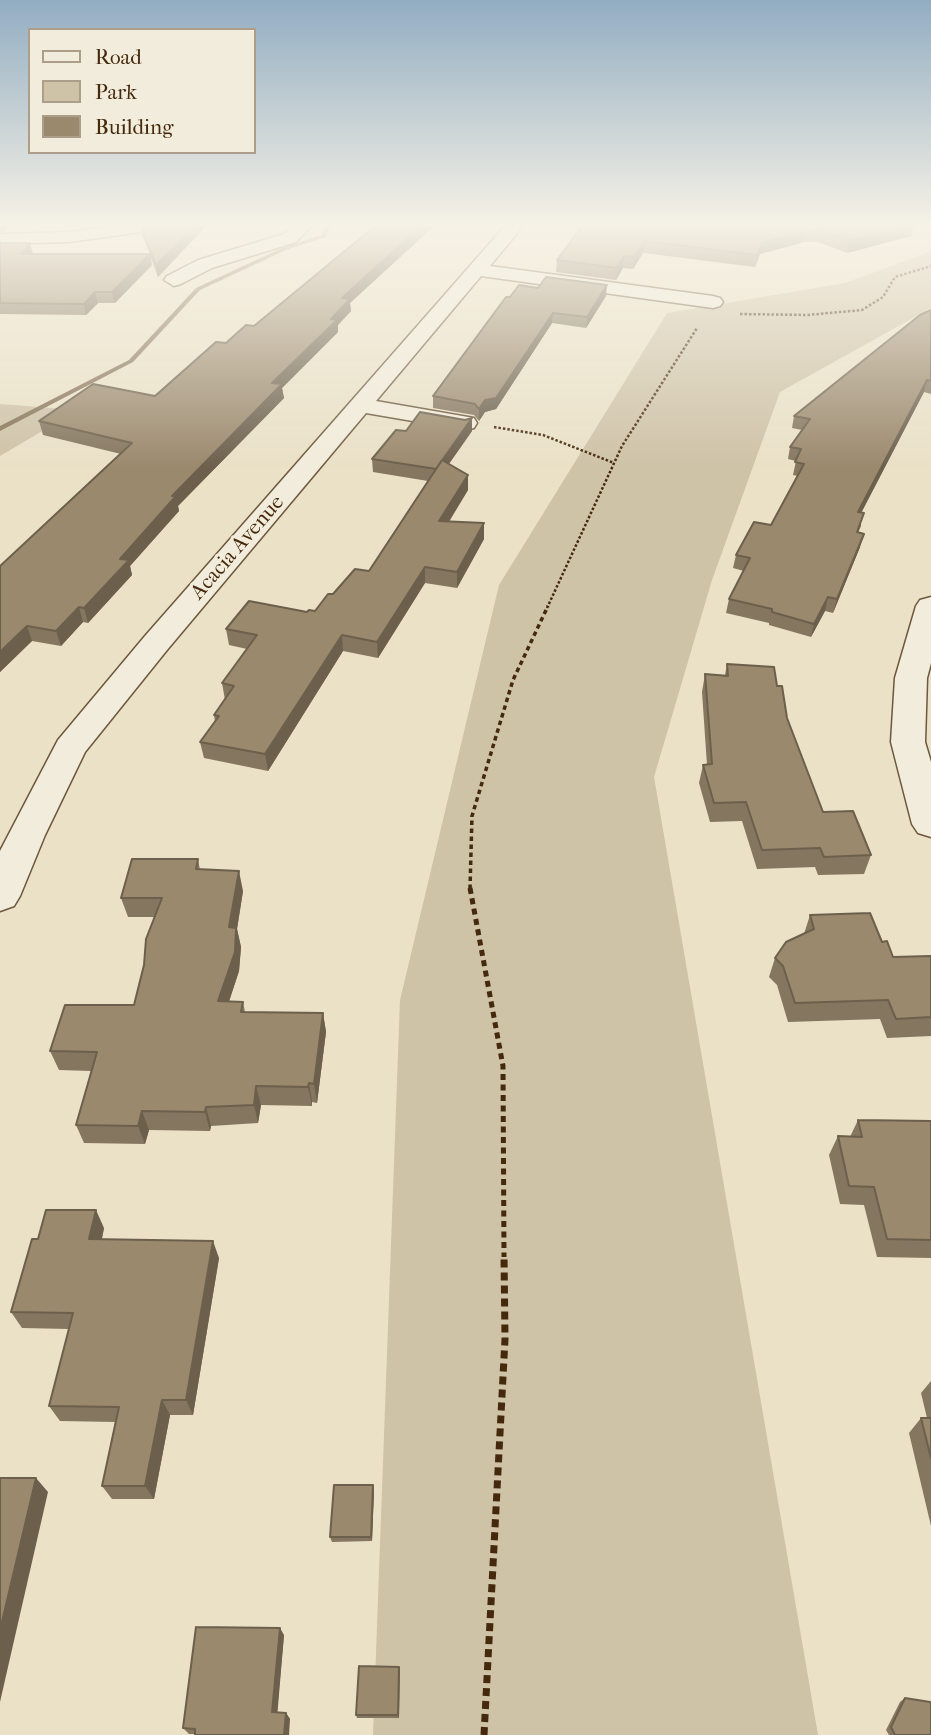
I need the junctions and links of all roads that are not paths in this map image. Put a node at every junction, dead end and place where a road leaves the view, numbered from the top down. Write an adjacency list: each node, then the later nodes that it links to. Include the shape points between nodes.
1 (445, 307): 2 (street, Acacia Avenue)
2 (359, 405): 3 (street); 6 (street, Acacia Avenue, via 71,748)
3 (466, 423)
4 (931, 606): 5 (street, via 911,678 908,742)
5 (931, 824)
6 (0, 896)

